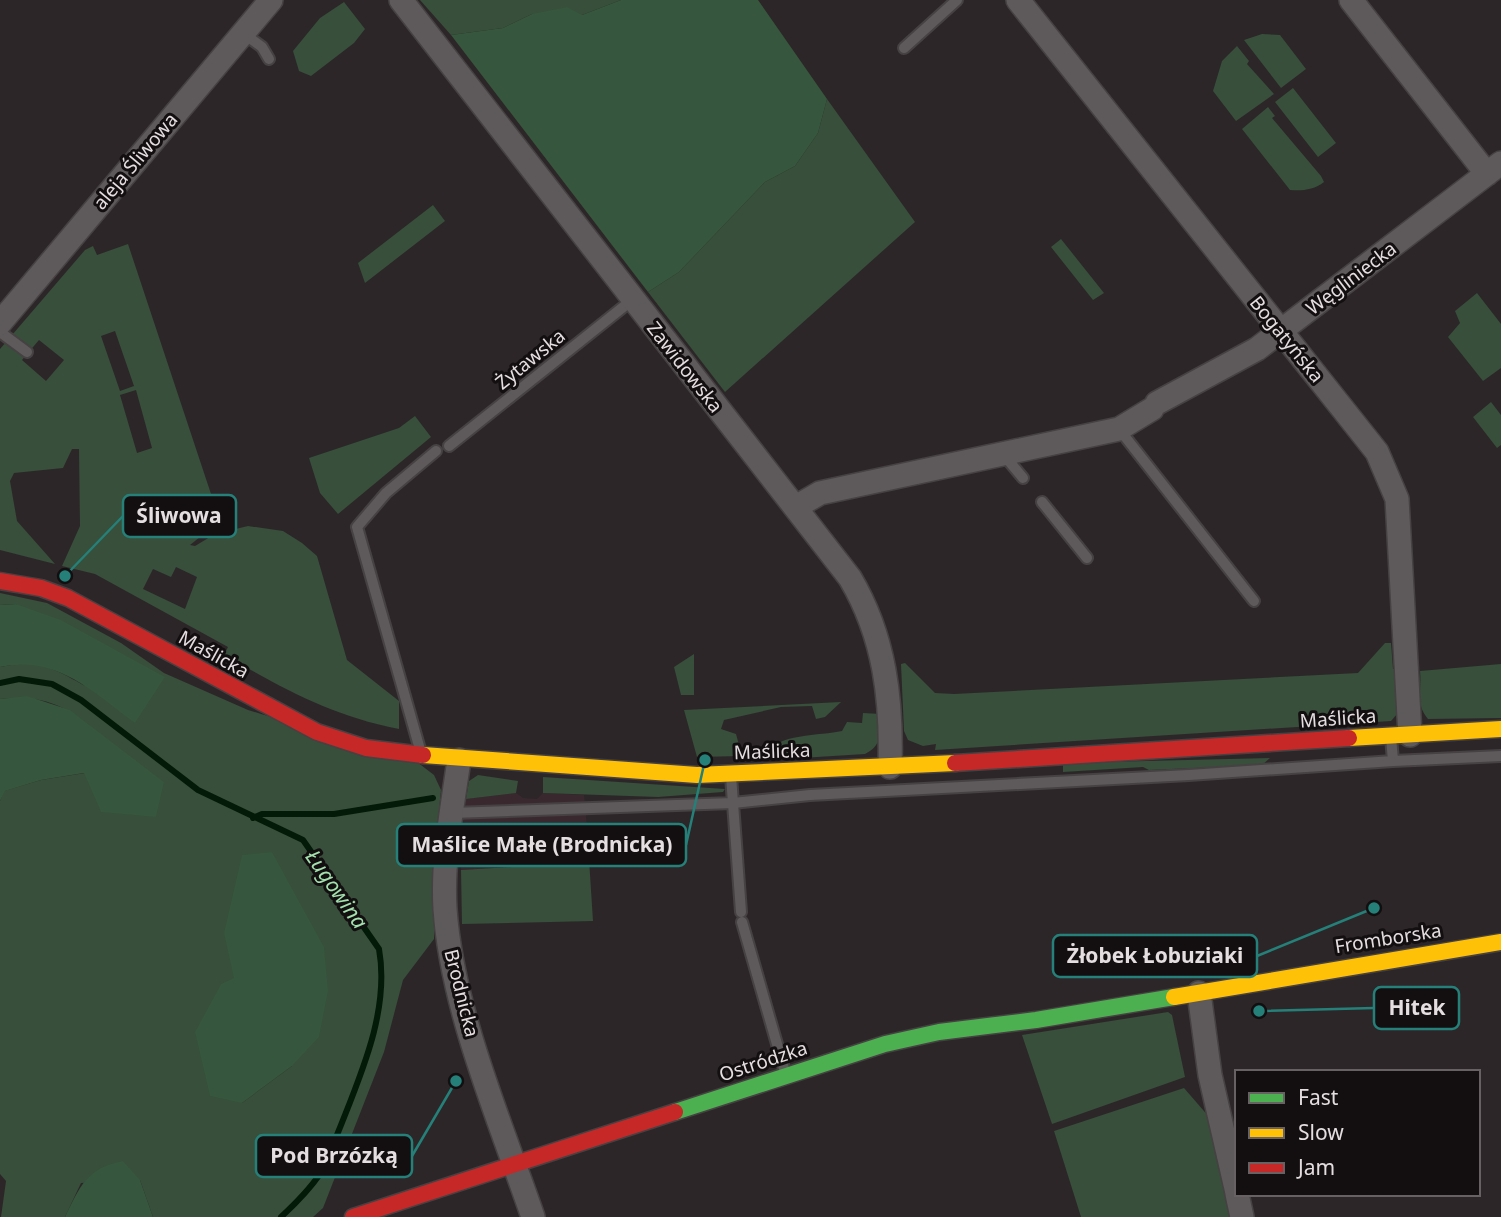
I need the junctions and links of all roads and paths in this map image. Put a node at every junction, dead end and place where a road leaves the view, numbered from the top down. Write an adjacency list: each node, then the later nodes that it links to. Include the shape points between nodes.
1 (271, 0): 6 (street, aleja Śliwowa)
2 (401, 0): 10 (street, Zawidowska)
3 (957, 0): 7 (lane)
4 (1351, 0): 9 (street)
5 (1027, 3): 13 (street, Bogatyńska)
6 (243, 33): 8 (lane); 11 (street, aleja Śliwowa)
7 (904, 48)
8 (269, 58)
9 (1494, 169): 13 (street, Węgliniecka)
10 (632, 300): 16 (lane, Żytawska); 21 (street, Zawidowska)
11 (0, 323)
12 (0, 332): 14 (lane)
13 (1281, 332): 15 (street, Węgliniecka); 26 (street, Bogatyńska, via 1377,452 1397,499)
14 (27, 352)
15 (1119, 429): 18 (street, Węgliniecka); 24 (lane)
16 (449, 446)
17 (436, 451): 27 (lane, via 386,493 357,527)
18 (1003, 454): 19 (lane); 21 (street, Węgliniecka, via 820,493)
19 (1023, 478)
20 (1042, 502): 22 (lane)
21 (796, 507): 32 (street, Zawidowska, via 850,578 878,637 887,681)
22 (1087, 558)
23 (0, 581): 27 (street, Maślicka, via 68,598 317,732 366,748)
24 (1254, 601)
25 (1501, 729): 26 (street, Maślicka)
26 (1400, 735): 28 (street, Maślicka); 31 (lane)
27 (422, 756): 30 (street, Maślicka)
28 (1053, 756): 32 (street, Maślicka); 34 (lane)
29 (1501, 756): 31 (lane)
30 (459, 760): 33 (street, Maślicka, via 635,773); 36 (street, Brodnicka)
31 (1393, 761): 34 (lane)
32 (890, 767): 33 (street, Maślicka)
33 (731, 773): 35 (lane)
34 (1056, 781): 35 (lane, via 810,794)
35 (733, 803): 36 (lane); 39 (lane, via 741,917)
36 (452, 813): 40 (street, Brodnicka, via 445,882 449,941 465,1016)
37 (1501, 942): 38 (street, Fromborska)
38 (1199, 993): 39 (street, Ostródzka, via 939,1032); 41 (street, via 1210,1074)
39 (785, 1075): 40 (street, Ostródzka)
40 (515, 1164): 43 (street, Ostródzka); 44 (street, Brodnicka)
41 (1235, 1185)
42 (1237, 1196): 45 (street)
43 (353, 1217)
44 (533, 1217)
45 (1242, 1217)

